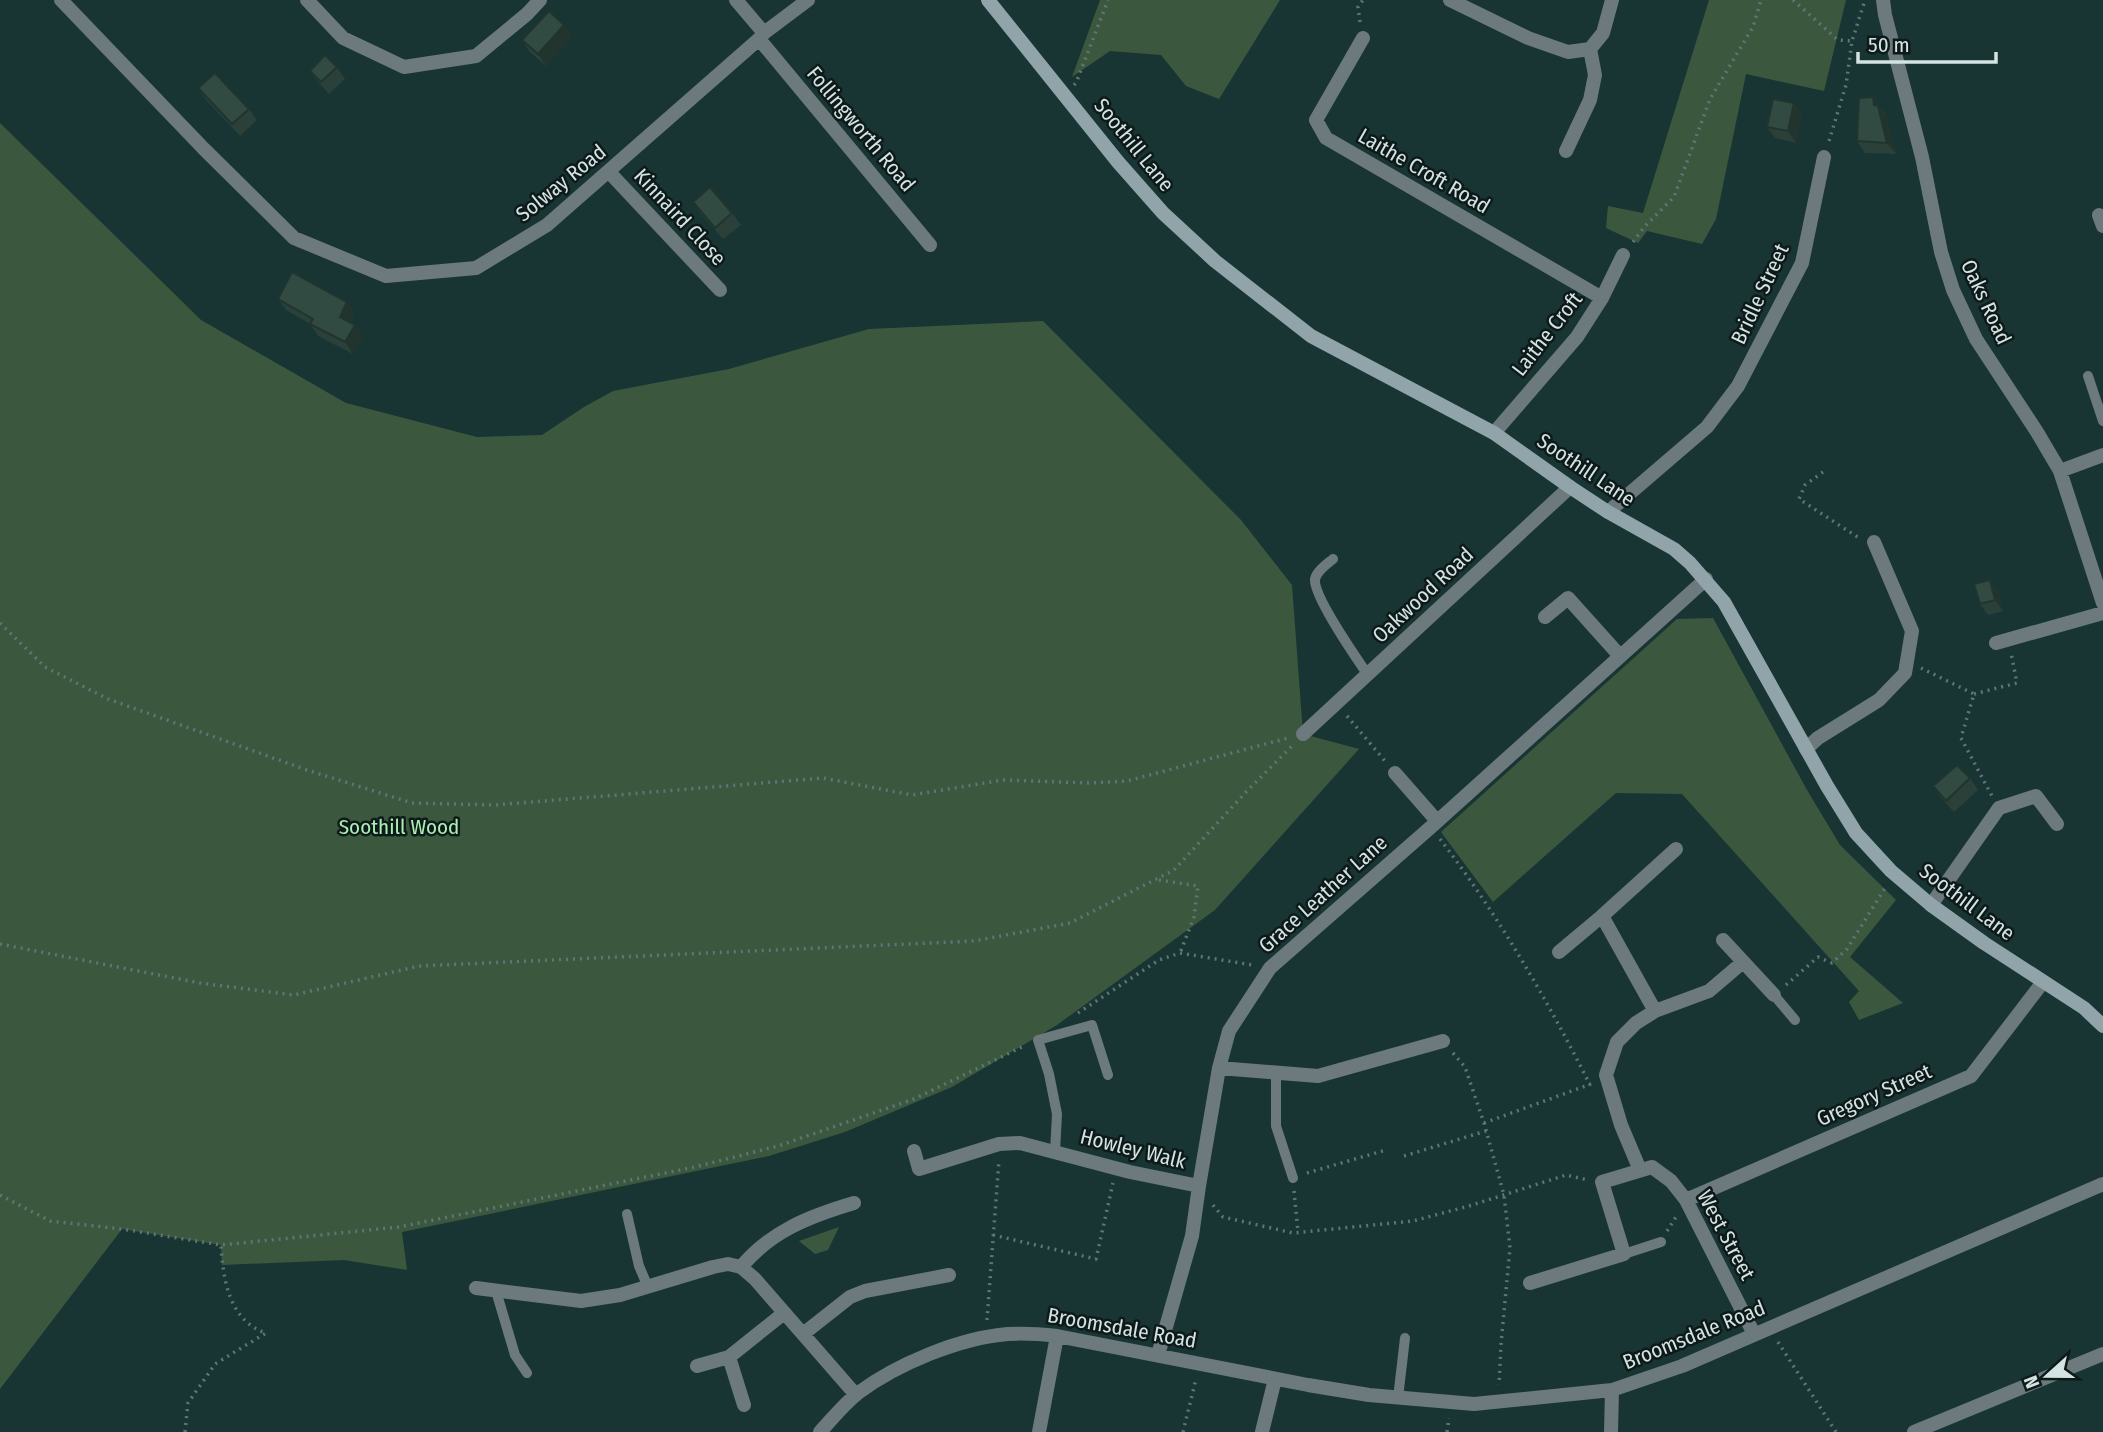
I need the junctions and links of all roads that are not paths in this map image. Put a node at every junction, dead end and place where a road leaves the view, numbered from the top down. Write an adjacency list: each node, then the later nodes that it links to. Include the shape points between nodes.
1 (61, 0): 15 (street, Solway Road, via 293,238 386,276 476,268 547,225)
2 (307, 0): 3 (street, via 343,38 404,67 476,56)
3 (540, 0)
4 (736, 0): 10 (street, Follingworth Road)
5 (808, 0): 10 (street, Solway Road)
6 (988, 0): 22 (main road, Soothill Lane, via 1118,163 1215,261 1311,336)
7 (1450, 0): 12 (street, via 1528,38 1568,52)
8 (1612, 0): 12 (street, via 1603,33)
9 (1883, 0): 24 (street, Oaks Road, via 1953,290 1976,339)
10 (762, 36): 15 (street, Solway Road); 16 (street, Follingworth Road)
11 (1363, 38): 19 (street, Laithe Croft Road, via 1316,120 1326,138)
12 (1590, 49): 13 (street, via 1595,75 1590,100)
13 (1566, 151)
14 (1824, 157): 26 (street, Bridle Street, via 1802,262 1738,386 1707,427)
15 (609, 172): 18 (street, Kinnaird Close)
16 (930, 245)
17 (1623, 255): 19 (street, Laithe Croft)
18 (719, 290)
19 (1602, 298): 22 (street, Laithe Croft, via 1577,337)
20 (2088, 376): 21 (lane)
21 (2103, 421)
22 (1494, 433): 25 (main road, Soothill Lane)
23 (2103, 455): 24 (street)
24 (2060, 471): 30 (street, Oaks Road)
25 (1570, 487): 26 (main road, Soothill Lane); 35 (street, Oakwood Road)
26 (1608, 512): 29 (main road, Soothill Lane, via 1674,549)
27 (1874, 542): 37 (street, via 1912,631 1905,673 1879,700)
28 (1333, 559): 35 (lane, via 1315,579 1318,592)
29 (1706, 579): 34 (street, Grace Leather Lane); 37 (main road, Soothill Lane, via 1731,614)
30 (2102, 595)
31 (2103, 612): 33 (street)
32 (1545, 617): 34 (street, via 1568,598)
33 (2002, 641)
34 (1620, 656): 39 (street, Grace Leather Lane)
35 (1367, 675): 36 (street, Oakwood Road)
36 (1303, 734)
37 (1806, 749): 42 (main road, Soothill Lane, via 1856,833)
38 (1395, 773): 39 (street)
39 (1434, 824): 53 (street, Grace Leather Lane, via 1270,968 1228,1031)
40 (2057, 824): 42 (street, via 2036,796 1999,808)
41 (1676, 849): 43 (street)
42 (1931, 905): 47 (main road, Soothill Lane)
43 (1602, 916): 45 (street); 49 (street)
44 (1723, 940): 46 (street)
45 (1559, 952)
46 (1743, 962): 48 (street); 49 (street, via 1709,991)
47 (2043, 982): 51 (main road, Soothill Lane); 62 (street, Gregory Street, via 1971,1076)
48 (1774, 996): 50 (lane)
49 (1655, 1011): 58 (street, via 1617,1042 1606,1075)
50 (1796, 1020)
51 (2103, 1026)
52 (1443, 1041): 54 (street, via 1318,1076)
53 (1219, 1068): 54 (street); 61 (street, Grace Leather Lane)
54 (1276, 1072): 59 (lane, via 1276,1126)
55 (1108, 1075): 57 (lane, via 1092,1025 1038,1040 1057,1114)
56 (914, 1151): 57 (street, Howley Walk, via 919,1169 999,1144 1020,1143)
57 (1055, 1152): 61 (street, Howley Walk)
58 (1640, 1170): 62 (street, West Street, via 1652,1167); 66 (street, via 1602,1182)
59 (1293, 1178)
60 (2103, 1184): 75 (street, Broomsdale Road)
61 (1199, 1186): 79 (street, Grace Leather Lane, via 1192,1236)
62 (1686, 1200): 75 (street, West Street)
63 (854, 1203): 67 (street, via 793,1224 753,1252)
64 (626, 1214): 70 (lane)
65 (1661, 1242): 66 (lane)
66 (1624, 1254): 69 (street)
67 (741, 1267): 70 (street, via 713,1267); 73 (street)
68 (950, 1275): 74 (street, via 864,1291)
69 (1530, 1283)
70 (648, 1287): 72 (street, via 581,1300)
71 (476, 1288): 72 (street)
72 (496, 1291): 82 (lane, via 516,1355)
73 (784, 1313): 74 (street); 80 (street)
74 (803, 1334): 85 (street)
75 (1754, 1334): 84 (street, Broomsdale Road)
76 (1057, 1336): 79 (street, Broomsdale Road); 85 (street, Broomsdale Road, via 1006,1334 956,1346 907,1364); 89 (street)
77 (1405, 1338): 86 (lane)
78 (2103, 1354): 92 (street)
79 (1158, 1355): 83 (street, Broomsdale Road)
80 (729, 1357): 81 (street); 87 (street)
81 (697, 1366)
82 (527, 1373)
83 (1275, 1379): 86 (street, Broomsdale Road); 90 (street)
84 (1612, 1390): 86 (street, Broomsdale Road, via 1474,1404); 91 (street)
85 (856, 1395): 88 (street, Broomsdale Road)
86 (1398, 1398)
87 (744, 1405)
88 (820, 1432)
89 (1039, 1432)
90 (1262, 1432)
91 (1611, 1432)
92 (1914, 1432)

